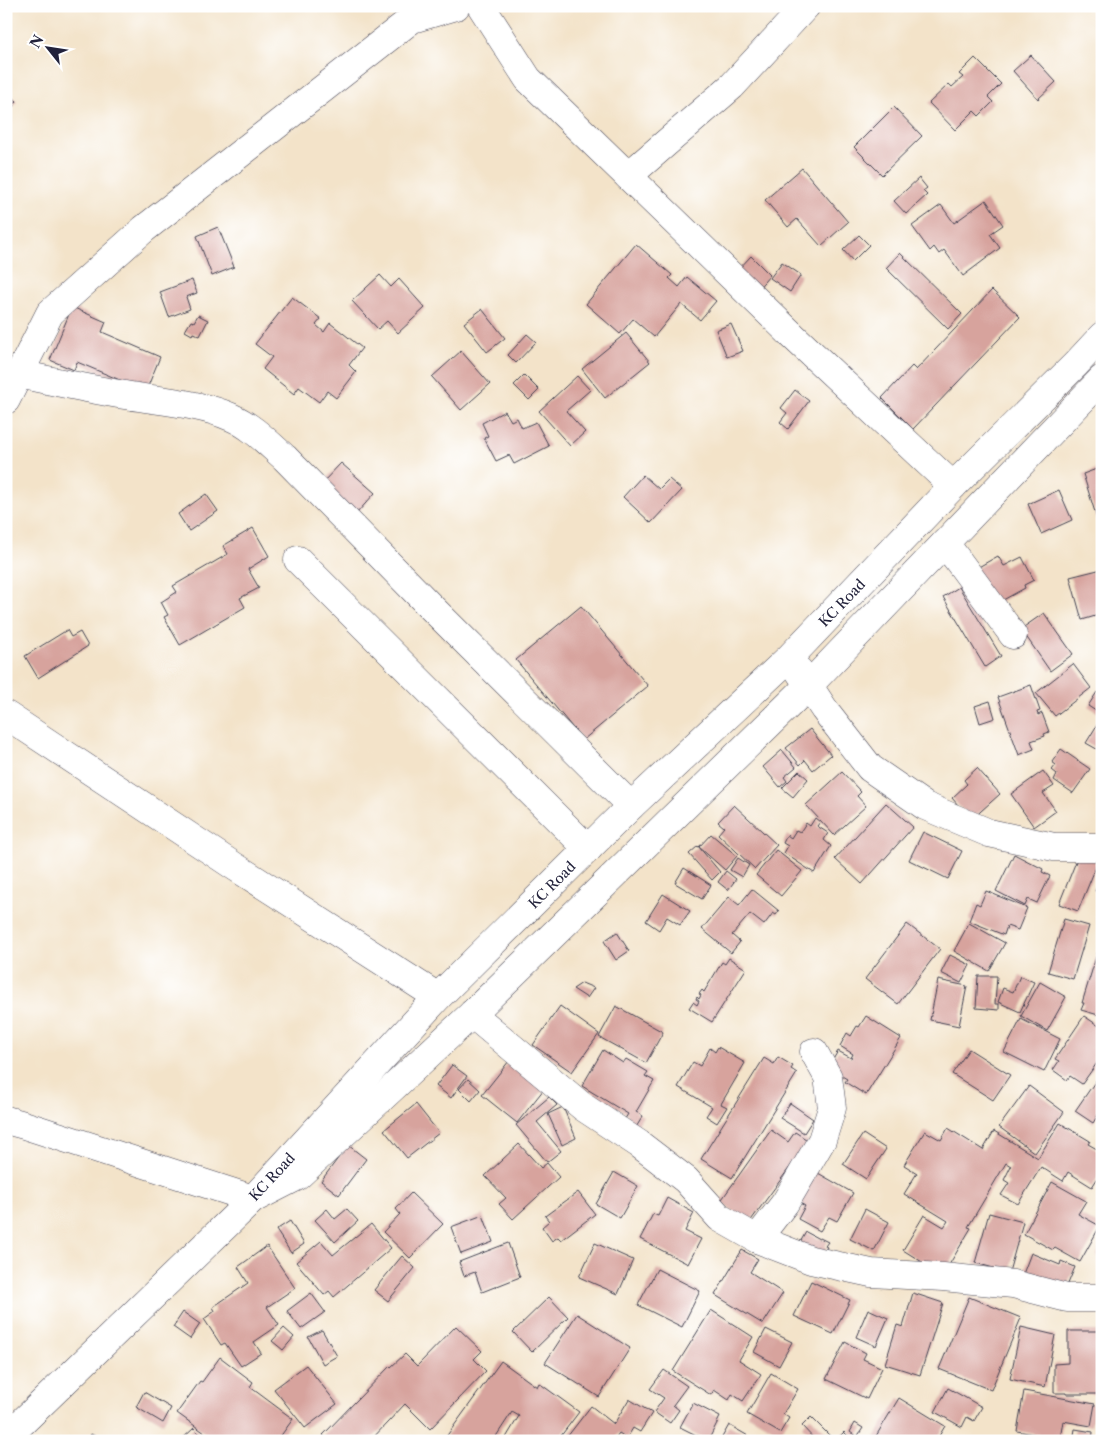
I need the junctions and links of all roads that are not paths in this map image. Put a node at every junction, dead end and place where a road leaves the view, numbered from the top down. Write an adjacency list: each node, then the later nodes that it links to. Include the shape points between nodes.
1 (456, 6): 6 (street, via 412,19 144,229 50,313)
2 (481, 6): 4 (street, via 528,79)
3 (806, 6): 4 (street, via 732,86)
4 (628, 176): 9 (street)
5 (1102, 336): 9 (street, KC Road)
6 (19, 374): 8 (street); 16 (street, via 194,406 242,422 286,458)
7 (1102, 379): 10 (street)
8 (6, 400)
9 (953, 486): 13 (street, KC Road)
10 (944, 543): 12 (street); 14 (street)
11 (298, 560): 18 (street)
12 (1013, 635)
13 (790, 657): 14 (street); 16 (street, KC Road)
14 (808, 685): 17 (street, via 870,768 924,806 989,833 1054,848); 20 (street)
15 (6, 715): 21 (street)
16 (631, 806): 18 (street, KC Road)
17 (1102, 847)
18 (588, 849): 19 (street, KC Road)
19 (485, 950): 20 (street); 21 (street, KC Road)
20 (514, 974): 22 (street)
21 (438, 997): 25 (street, KC Road)
22 (472, 1014): 25 (street, via 298,1176); 26 (street, via 583,1107 686,1180 720,1218)
23 (814, 1052): 26 (street, via 828,1077 832,1108 822,1140 785,1203)
24 (6, 1120): 25 (street)
25 (252, 1199): 28 (street, KC Road)
26 (757, 1239): 27 (street, via 811,1260 871,1273 1013,1284 1066,1298)
27 (1102, 1298)
28 (9, 1437)

